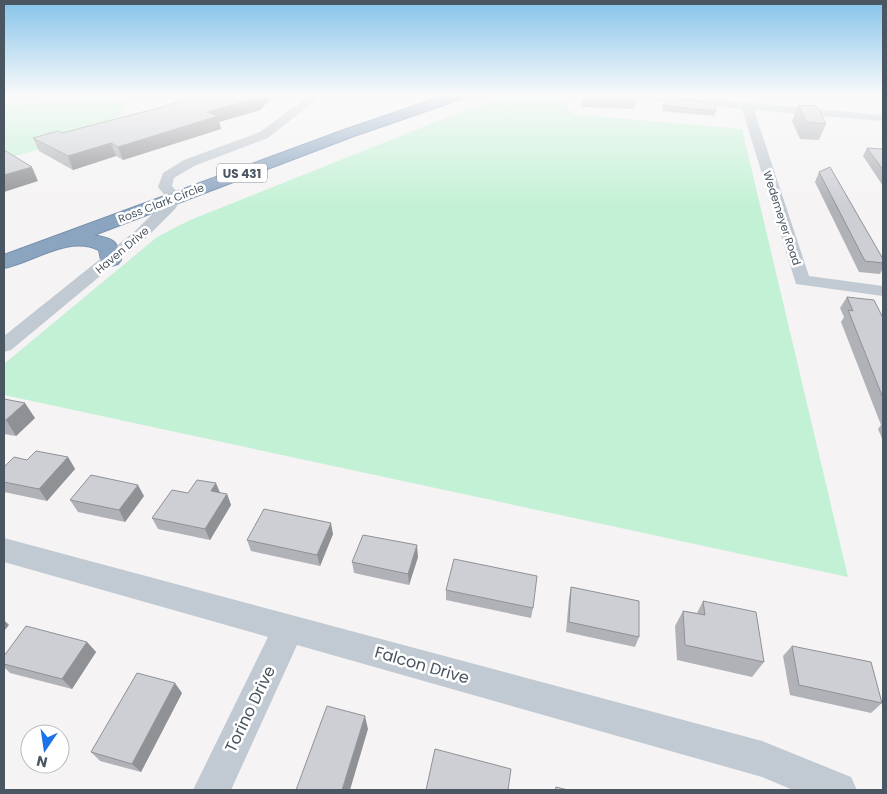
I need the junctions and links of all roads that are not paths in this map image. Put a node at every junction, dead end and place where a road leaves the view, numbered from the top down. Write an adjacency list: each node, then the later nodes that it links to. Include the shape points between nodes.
1 (267, 132): 5 (street, Haven Drive, via 181,167 168,176)
2 (331, 132): 5 (highway, Ross Clark Circle / US 431)
3 (353, 132): 5 (highway, Ross Clark Circle / US 431)
4 (755, 132): 10 (street, Wedemeyer Road, via 802,280)
5 (170, 193): 6 (highway, Ross Clark Circle / US 431); 7 (highway, Ross Clark Circle / US 431); 8 (street, Haven Drive, via 157,220)
6 (55, 243): 8 (highway, via 100,241 109,247); 9 (highway, Ross Clark Circle / US 431)
7 (4, 246)
8 (111, 260): 11 (street, Haven Drive)
9 (4, 262)
10 (883, 292)
11 (4, 346)
12 (4, 550): 13 (street, Falcon Drive)
13 (289, 628): 14 (street, Torino Drive); 15 (street, Falcon Drive, via 762,759)
14 (212, 790)
15 (838, 790)

